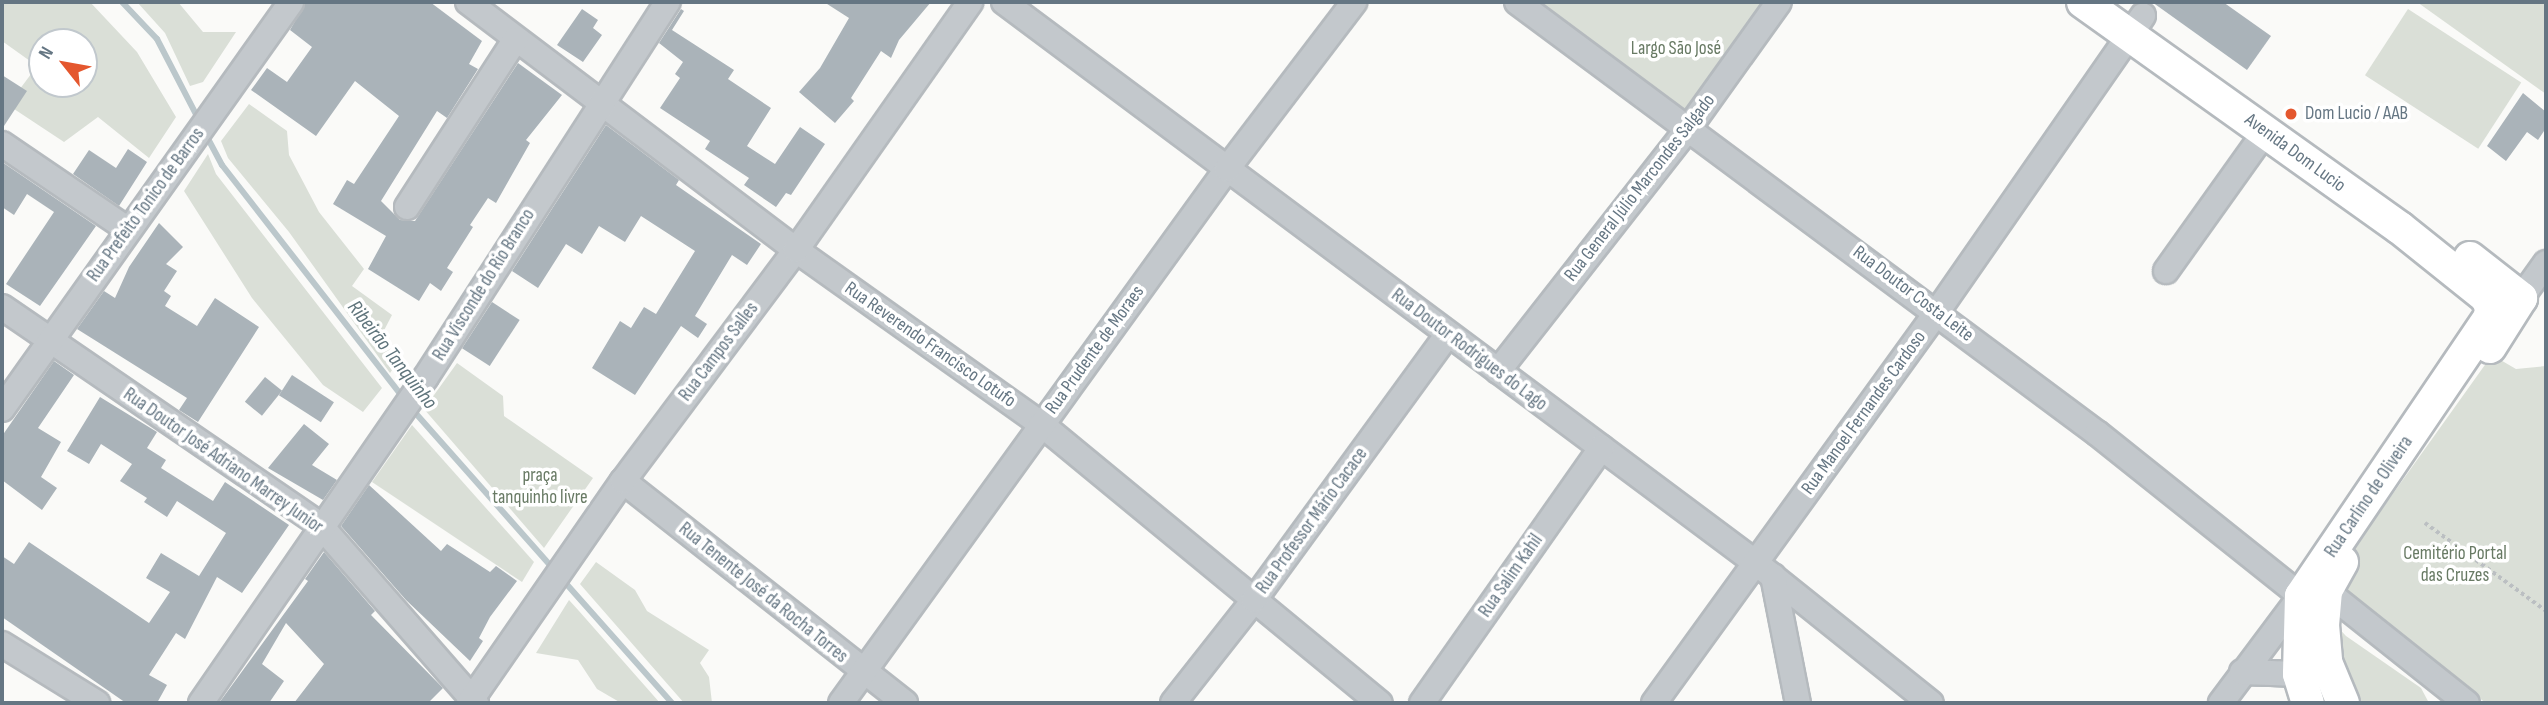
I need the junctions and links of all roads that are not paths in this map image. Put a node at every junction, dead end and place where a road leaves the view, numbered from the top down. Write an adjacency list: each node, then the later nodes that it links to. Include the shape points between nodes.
1 (468, 2): 11 (street, Rua Reverendo Francisco Lotufo)
2 (668, 2): 12 (street, Rua Visconde do Rio Branco)
3 (970, 2): 19 (street, Rua Campos Salles)
4 (1004, 2): 16 (street, Rua Doutor Rodrigues do Lago)
5 (1354, 2): 16 (street, Rua Prudente de Moraes)
6 (1517, 2): 13 (street, Rua Doutor Costa Leite)
7 (1779, 2): 13 (street, Rua General Júlio Marcondes Salgado)
8 (2083, 2): 10 (main road, Avenida Dom Lucio)
9 (289, 3): 18 (street, Rua Prefeito Tonico de Barros)
10 (2132, 17): 14 (main road, Avenida Dom Lucio); 22 (main road, Avenida Dom Lucio, via 2404,206); 24 (street, Rua Manoel Fernandes Cardoso)
11 (515, 40): 12 (street, Rua Reverendo Francisco Lotufo); 17 (street)
12 (602, 101): 19 (street, Rua Reverendo Francisco Lotufo); 33 (street, Rua Visconde do Rio Branco, via 426,377)
13 (1688, 129): 24 (street, Rua Doutor Costa Leite); 28 (street, Rua General Júlio Marcondes Salgado)
14 (2265, 132): 21 (street); 25 (main road, Avenida Dom Lucio, via 2400,228 2486,297)
15 (2, 144): 18 (street)
16 (1227, 169): 26 (street, Rua Doutor Rodrigues do Lago); 30 (street, Rua Prudente de Moraes)
17 (407, 207)
18 (127, 229): 27 (street, Rua Prefeito Tonico de Barros)
19 (796, 250): 30 (street, Rua Reverendo Francisco Lotufo); 32 (street, Rua Campos Salles)
20 (2546, 263): 22 (street, Rua Carlino de Oliveira)
21 (2166, 271)
22 (2521, 298): 35 (main road, Rua Carlino de Oliveira, via 2350,548)
23 (2, 307): 27 (street, Rua Doutor José Adriano Marrey Junior)
24 (1937, 312): 34 (street, Rua Manoel Fernandes Cardoso); 35 (street, Rua Doutor Costa Leite)
25 (2490, 317): 35 (main road, Rua Carlino de Oliveira)
26 (1448, 334): 28 (street, Rua Doutor Rodrigues do Lago); 36 (street, Rua Professor Mário Cacace)
27 (48, 340): 29 (street, Rua Prefeito Tonico de Barros); 33 (street, Rua Doutor José Adriano Marrey Junior)
28 (1498, 371): 31 (street, Rua Doutor Rodrigues do Lago)
29 (2, 409)
30 (1041, 424): 36 (street, Rua Reverendo Francisco Lotufo); 38 (street, Rua Prudente de Moraes)
31 (1601, 448): 34 (street, Rua Doutor Rodrigues do Lago); 49 (street, Rua Salim Kahil)
32 (623, 481): 38 (street, Rua Tenente José da Rocha Torres); 42 (street, Rua Campos Salles)
33 (320, 525): 42 (street, Rua Doutor José Adriano Marrey Junior); 44 (street, Rua Visconde do Rio Branco)
34 (1765, 570): 50 (street, Rua Manoel Fernandes Cardoso); 51 (street); 52 (street, Rua Doutor Rodrigues do Lago)
35 (2314, 593): 39 (street, Rua Carlino de Oliveira); 40 (street, Rua Doutor Costa Leite); 41 (main road); 54 (main road, via 2326,662)
36 (1254, 600): 47 (street, Rua Professor Mário Cacace); 48 (street, Rua Reverendo Francisco Lotufo)
37 (2, 643): 43 (street)
38 (862, 672): 45 (street, Rua Prudente de Moraes); 46 (street, Rua Tenente José da Rocha Torres)
39 (2242, 672): 41 (street); 53 (street, Rua Carlino de Oliveira)
40 (2431, 678): 55 (street, Rua Doutor Costa Leite); 56 (street, Rua Doutor Costa Leite)
41 (2304, 689)
42 (472, 702)
43 (97, 703)
44 (201, 703)
45 (841, 703)
46 (905, 703)
47 (1173, 703)
48 (1380, 703)
49 (1422, 703)
50 (1654, 703)
51 (1798, 703)
52 (1931, 703)
53 (2221, 703)
54 (2343, 703)
55 (2441, 703)
56 (2467, 703)

